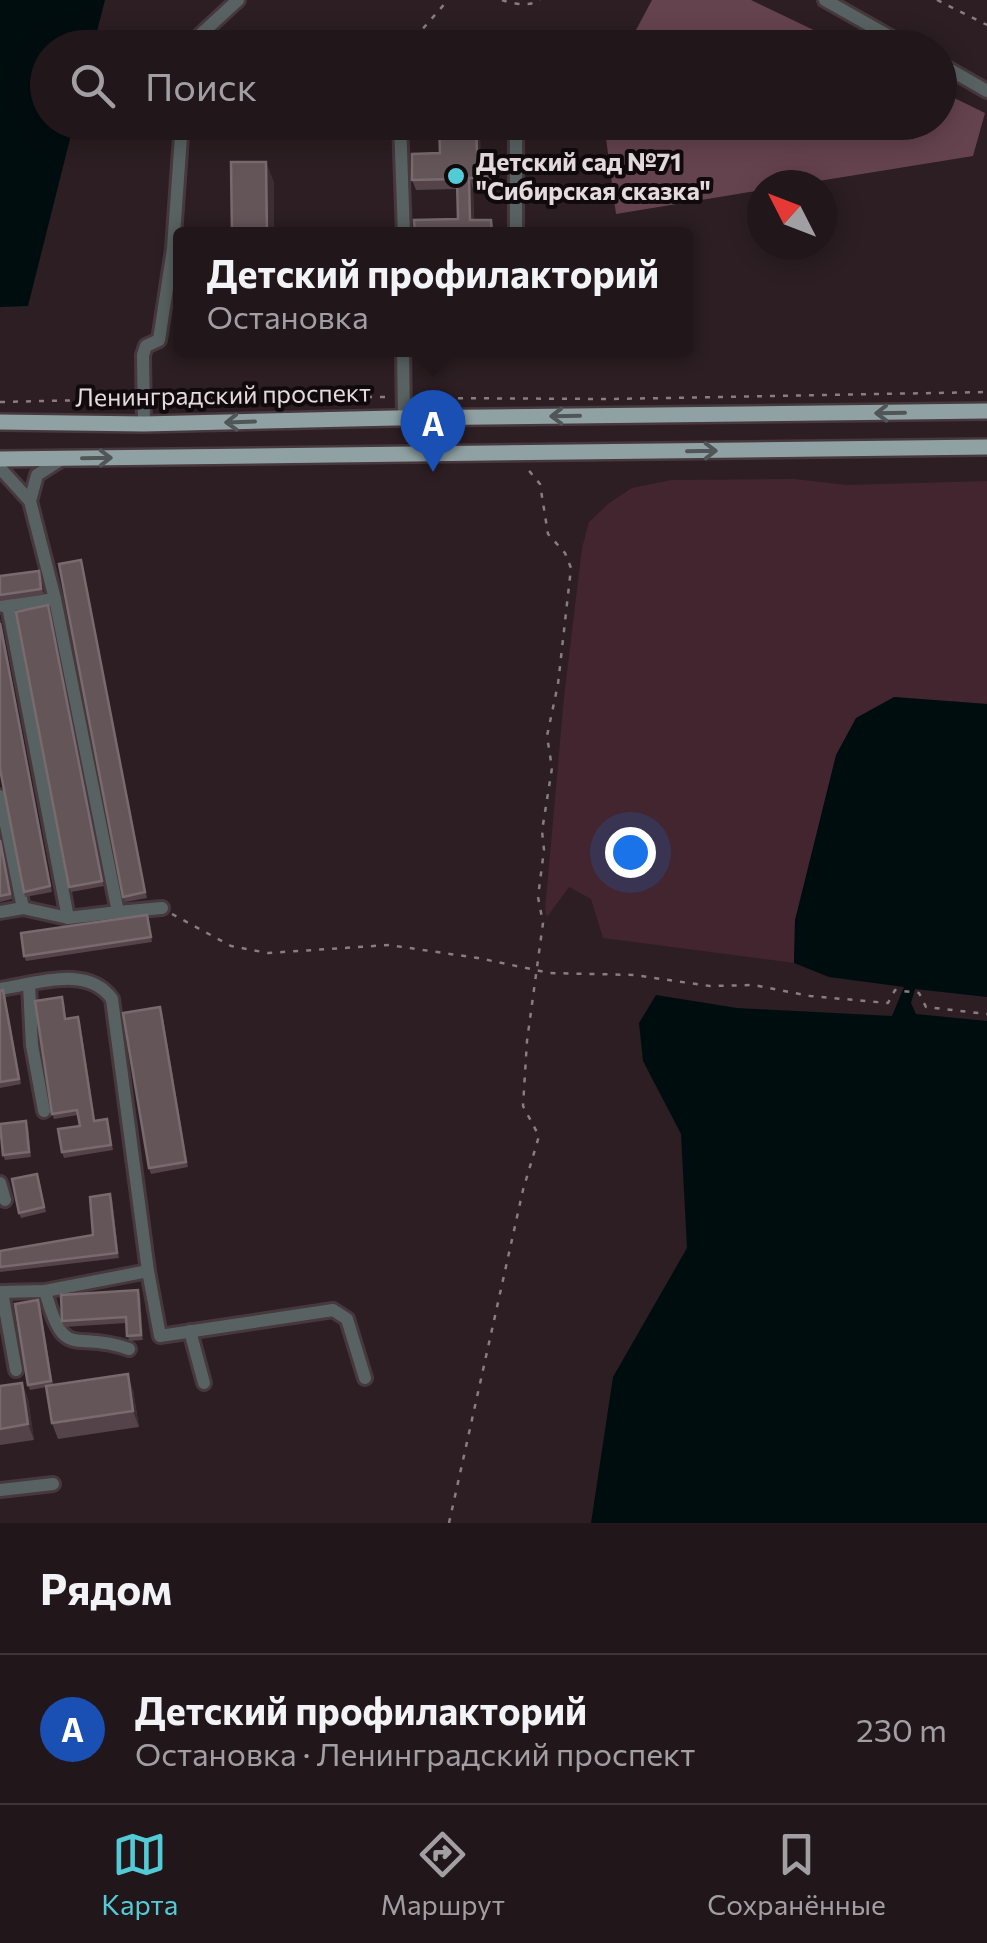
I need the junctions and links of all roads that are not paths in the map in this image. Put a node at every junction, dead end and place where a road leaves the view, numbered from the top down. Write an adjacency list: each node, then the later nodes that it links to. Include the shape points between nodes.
1 (238, 0): 3 (street)
2 (825, 0): 4 (street)
3 (205, 30)
4 (878, 30)
5 (957, 74): 6 (street)
6 (987, 91)
7 (180, 140): 16 (street, via 166,308 158,340 143,355)
8 (401, 140): 10 (street)
9 (516, 140): 11 (street)
10 (404, 227)
11 (516, 227)
12 (402, 357): 14 (street)
13 (987, 412): 14 (main road, Ленинградский проспект, one-way to 14)
14 (404, 418): 16 (main road, Ленинградский проспект, one-way to 16)
15 (0, 422): 16 (main road, Ленинградский проспект)
16 (144, 424)
17 (987, 447): 19 (main road, one-way to 17)
18 (0, 459): 19 (main road)
19 (63, 459): 21 (street, via 36,475)
20 (0, 468): 21 (street)
21 (30, 501): 22 (street)
22 (55, 598): 23 (street); 28 (street)
23 (4, 606): 29 (street)
24 (0, 796): 25 (street)
25 (22, 908): 27 (street); 29 (street)
26 (162, 908): 28 (street)
27 (0, 912)
28 (118, 912): 29 (street)
29 (68, 918)
30 (29, 985): 31 (street); 32 (street); 35 (street, via 84,978 112,999)
31 (0, 988)
32 (44, 1112)
33 (0, 1183): 34 (street)
34 (5, 1200)
35 (148, 1270): 36 (street); 38 (street, via 160,1336)
36 (46, 1290): 37 (street); 39 (street, via 55,1327 66,1338)
37 (1, 1292): 40 (street)
38 (190, 1331): 41 (street, via 333,1310 347,1318); 42 (street)
39 (129, 1349)
40 (16, 1370)
41 (364, 1378)
42 (204, 1383)
43 (53, 1484): 44 (street)
44 (0, 1490)

